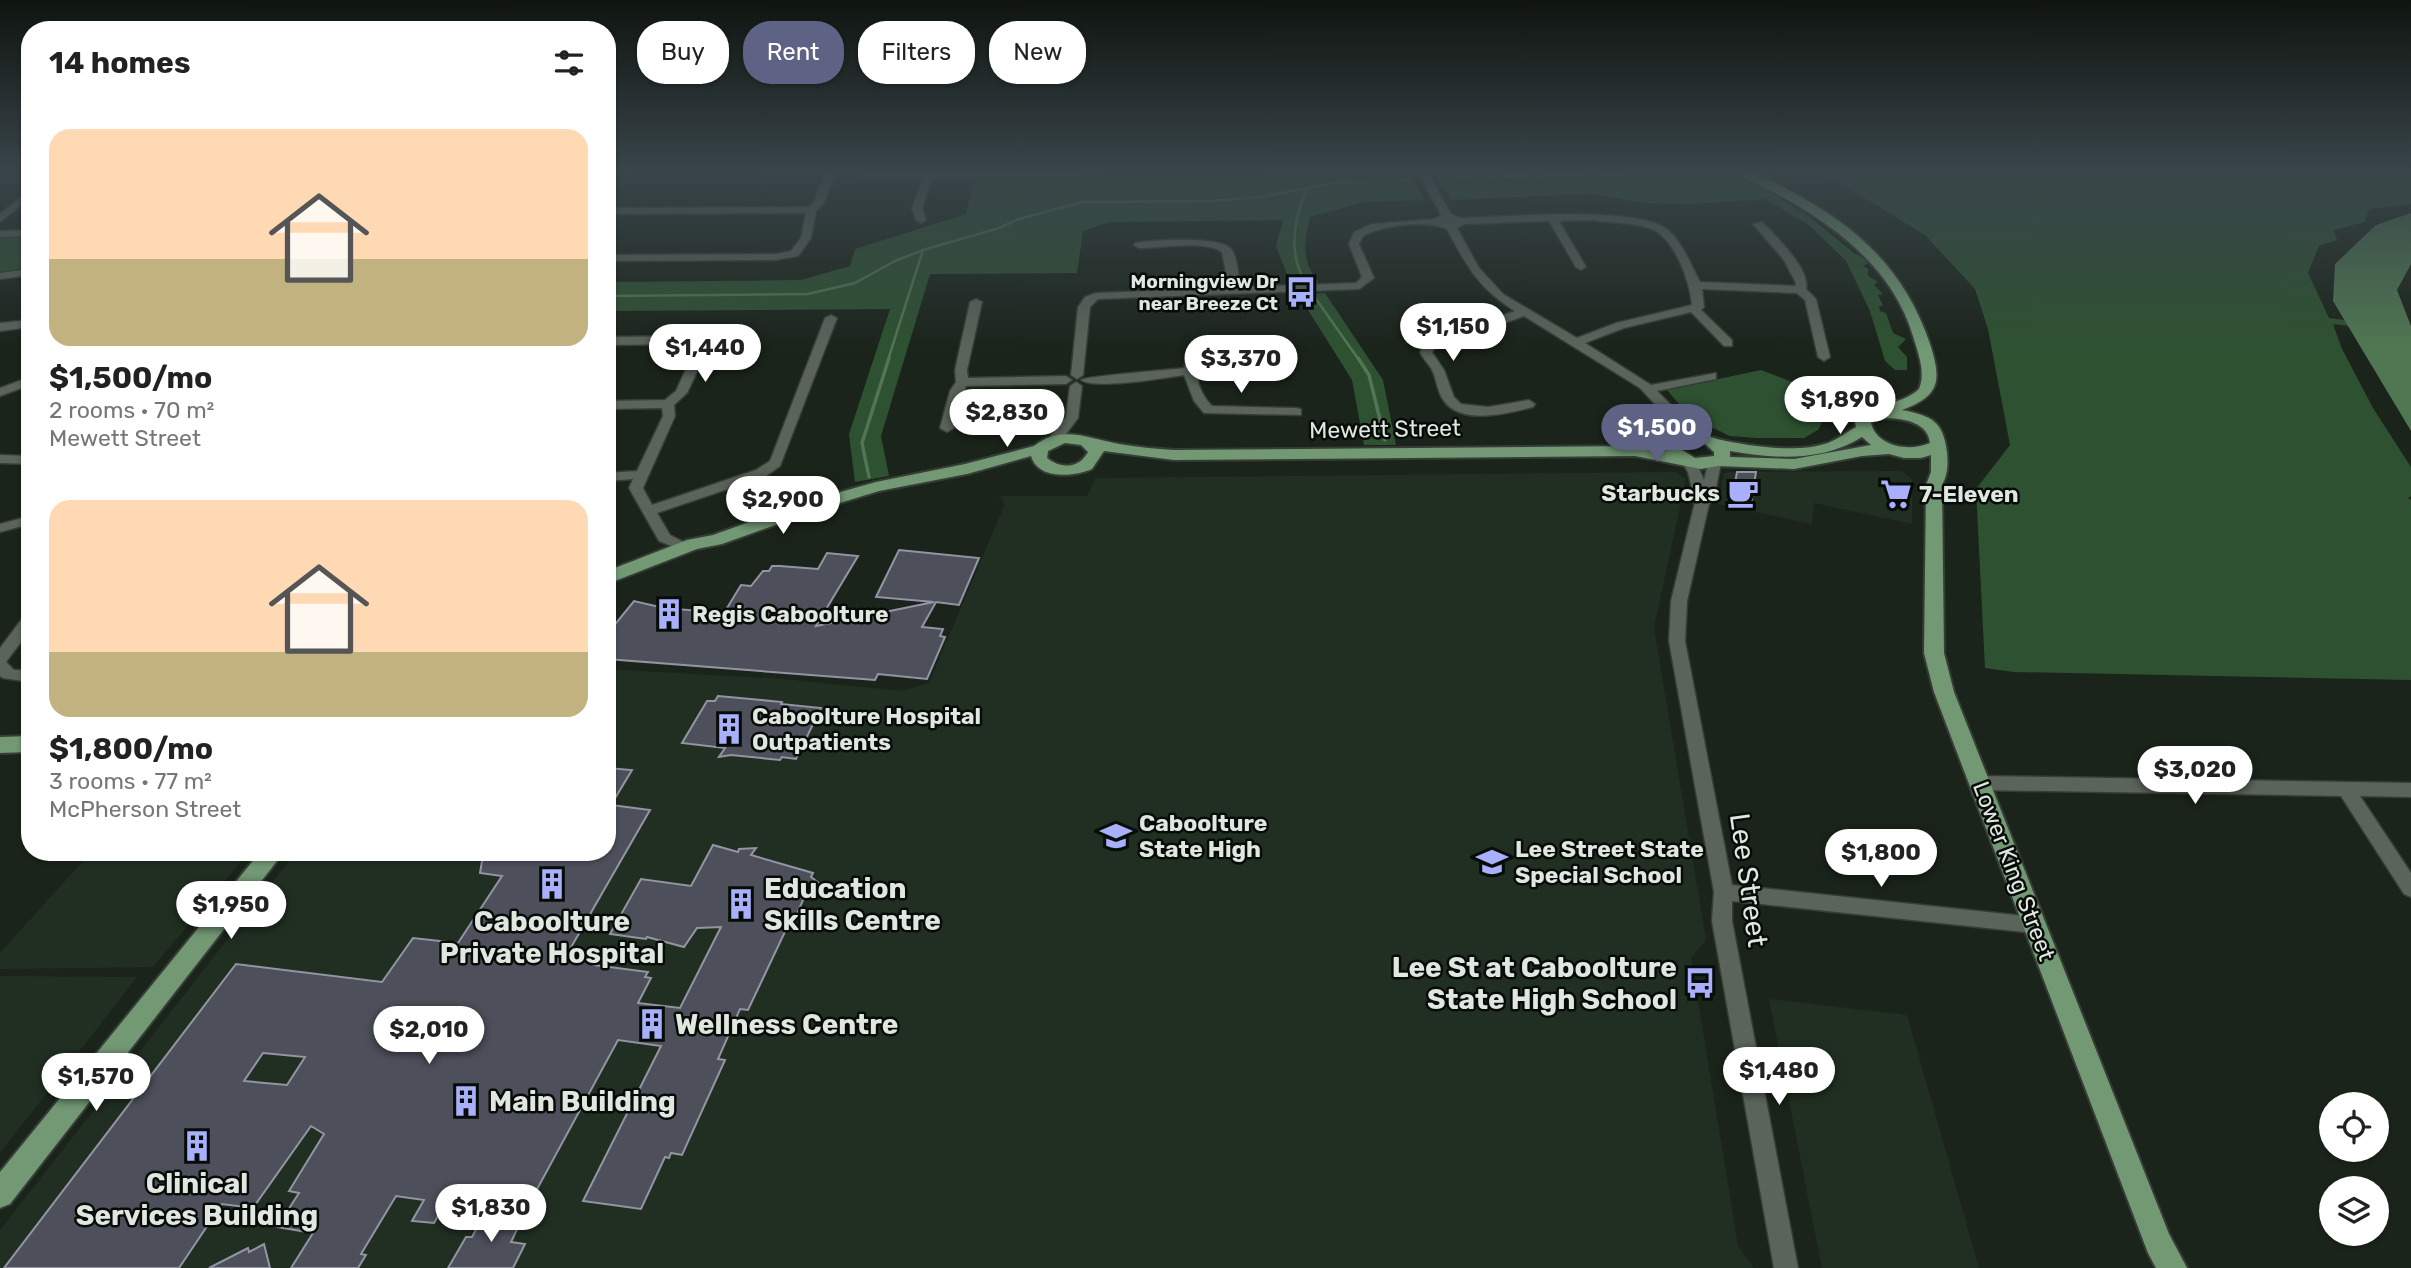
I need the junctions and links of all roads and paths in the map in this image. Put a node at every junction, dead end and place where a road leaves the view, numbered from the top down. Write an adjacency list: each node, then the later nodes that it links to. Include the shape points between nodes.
1 (808, 230): 11 (street, via 802,247 784,256)
2 (1369, 230): 17 (street, via 1358,234 1354,244 1368,278 1365,284)
3 (1454, 230): 20 (street, via 1481,279)
4 (1559, 230): 12 (street)
5 (1661, 230): 15 (street)
6 (1764, 230): 16 (street, via 1790,259 1802,281)
7 (1840, 230): 36 (main road, via 1889,275 1912,313 1930,370)
8 (21, 233): 9 (street)
9 (0, 234)
10 (1139, 245): 17 (street, via 1222,247 1228,254)
11 (616, 258)
12 (1581, 267)
13 (21, 273): 14 (street)
14 (0, 276)
15 (1696, 285): 16 (street); 19 (street, via 1699,305)
16 (1800, 289): 28 (street, via 1810,299)
17 (1235, 292): 31 (street, via 1113,294 1089,299 1084,307)
18 (976, 302): 32 (street)
19 (1695, 310): 25 (street, via 1620,325); 26 (street)
20 (1523, 312): 25 (street); 38 (street, via 1431,345 1426,352 1456,406 1494,410)
21 (831, 318): 64 (street, via 776,465)
22 (21, 324): 23 (street)
23 (0, 327)
24 (616, 341): 37 (street, via 701,344 703,352 681,393)
25 (1576, 342): 34 (street)
26 (1728, 343)
27 (1271, 347): 29 (street, via 1202,349)
28 (1824, 357)
29 (1189, 371): 31 (street); 40 (street, via 1200,401 1209,410)
30 (1712, 376): 34 (street)
31 (1076, 380): 32 (street); 43 (street)
32 (962, 382): 45 (street)
33 (21, 384): 35 (street)
34 (1648, 388): 41 (street)
35 (0, 392)
36 (1921, 396): 42 (main road); 44 (main road)
37 (668, 404): 39 (street); 60 (street, via 669,415)
38 (1530, 404)
39 (616, 405)
40 (1296, 412)
41 (1671, 413): 48 (street); 54 (street)
42 (1883, 413): 44 (main road, via 1905,415); 46 (main road, via 1863,420)
43 (1072, 418): 47 (street); 50 (street)
44 (1926, 424): 49 (main road, via 1938,435)
45 (947, 428)
46 (1862, 430): 52 (main road, via 1872,441); 54 (main road, via 1843,443 1810,450)
47 (1055, 439): 50 (main road); 51 (main road)
48 (1676, 440): 53 (main road, Mewett Street); 54 (main road, Mewett Street); 57 (main road, via 1672,449)
49 (1937, 446): 52 (main road, via 1918,453); 62 (main road, Lower King Street, via 1939,477)
50 (1088, 448): 53 (main road, Mewett Street, via 1174,455); 58 (main road, via 1074,470)
51 (1040, 449): 58 (main road, via 1039,459); 59 (main road)
52 (1894, 450): 54 (main road, via 1794,464); 62 (main road, via 1922,466)
53 (1635, 451): 57 (main road, Mewett Street)
54 (1713, 451): 57 (main road, Mewett Street); 63 (street, Lee Street, via 1707,498)
55 (0, 459): 56 (street)
56 (21, 460)
57 (1684, 460): 63 (street, Lee Street, via 1699,477)
58 (1049, 468): 59 (main road)
59 (967, 469): 68 (main road, via 856,493)
60 (639, 475): 61 (street); 64 (street, via 636,488)
61 (616, 476)
62 (1934, 485): 78 (main road, Lower King Street, via 1934,653 1944,692)
63 (1702, 502): 83 (street, Lee Street, via 1679,601 1678,641)
64 (648, 511): 67 (street)
65 (21, 522): 66 (street)
66 (0, 528)
67 (664, 538): 69 (street); 70 (street)
68 (716, 540): 69 (main road); 71 (main road, via 646,569)
69 (686, 547): 70 (main road)
70 (657, 557): 71 (main road)
71 (616, 575)
72 (21, 631): 73 (street)
73 (0, 659)
74 (0, 666): 75 (street, via 6,673)
75 (21, 676)
76 (21, 744): 77 (main road)
77 (0, 745)
78 (1980, 783): 79 (street); 84 (main road, Lower King Street)
79 (2346, 789): 80 (street); 82 (street)
80 (2411, 790)
81 (266, 861): 85 (main road)
82 (2411, 889)
83 (1724, 892): 84 (street); 87 (street, Lee Street, via 1722,920)
84 (2034, 925): 86 (main road, Lower King Street)
85 (0, 1194)
86 (2165, 1260)
87 (1786, 1268)

